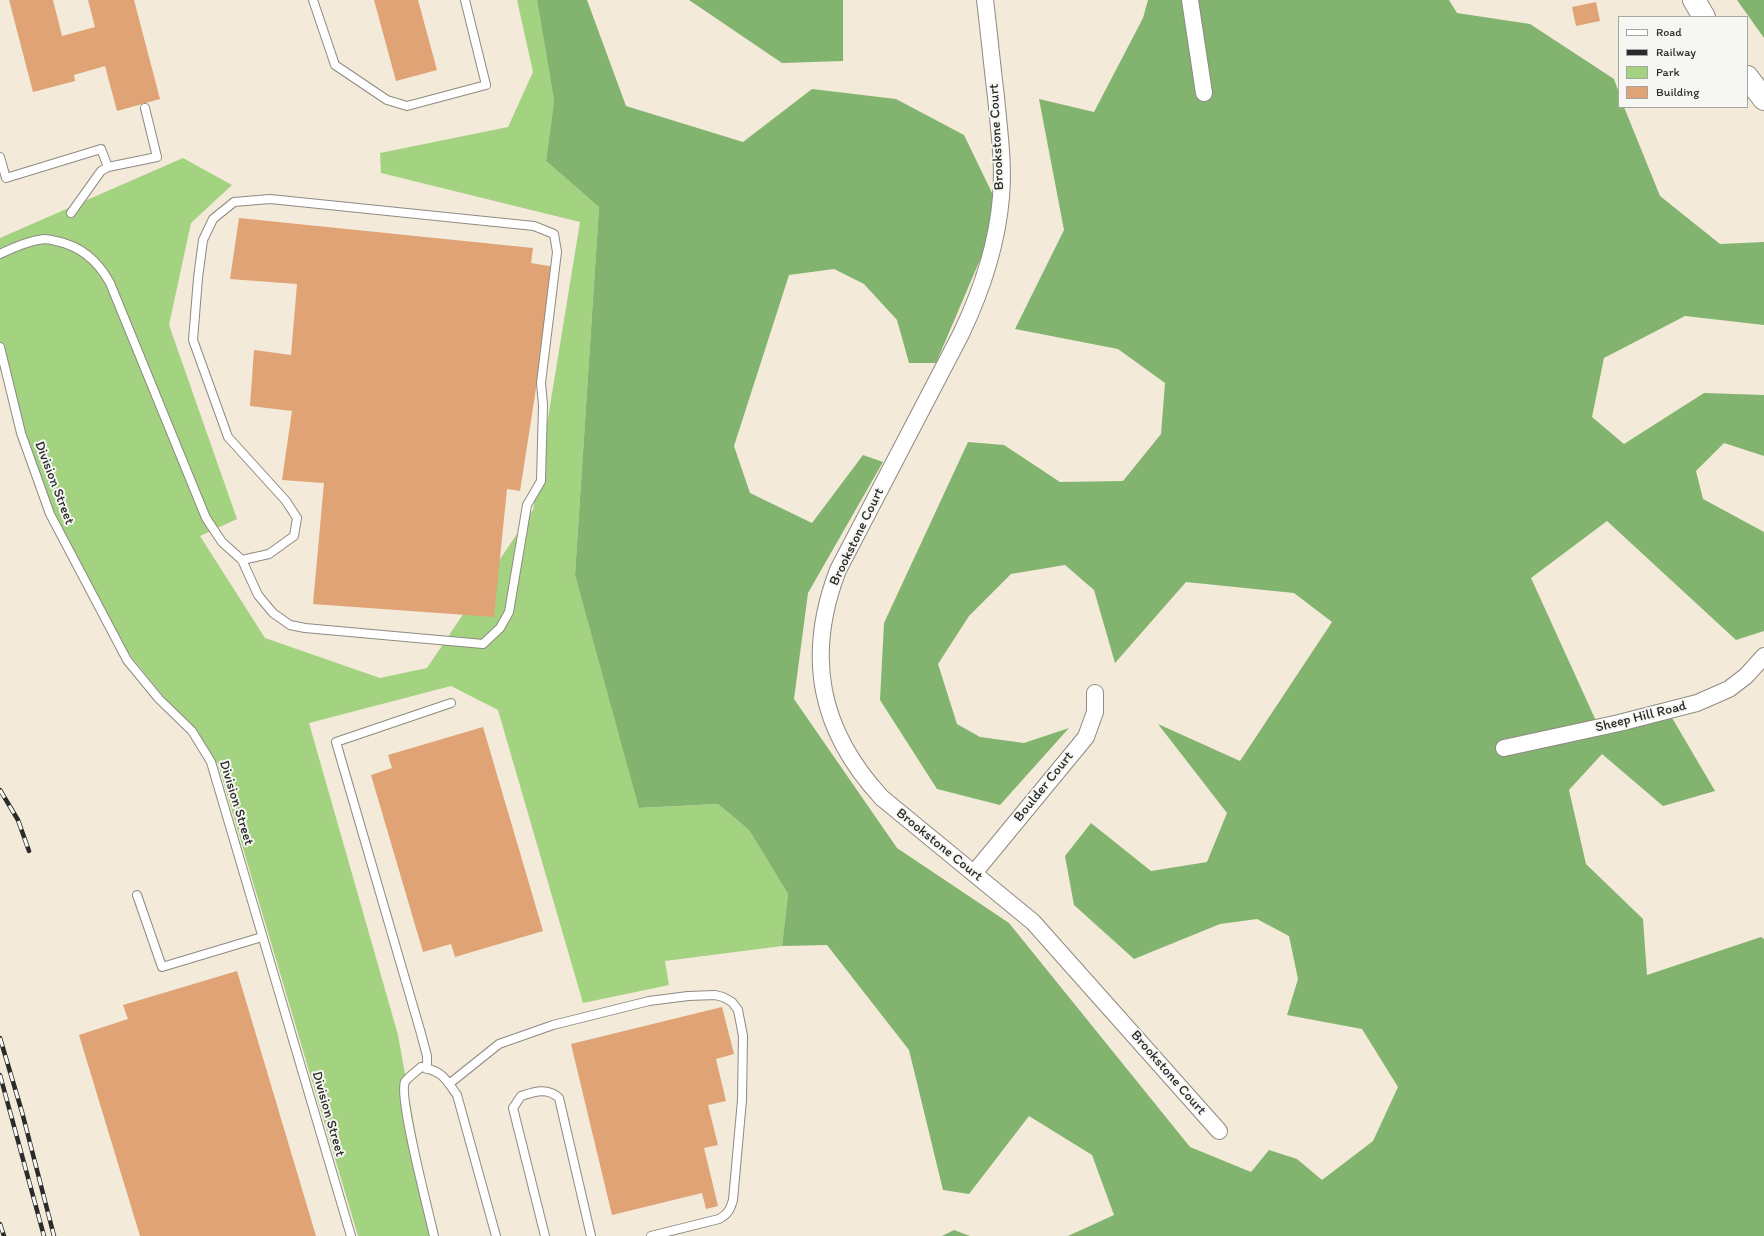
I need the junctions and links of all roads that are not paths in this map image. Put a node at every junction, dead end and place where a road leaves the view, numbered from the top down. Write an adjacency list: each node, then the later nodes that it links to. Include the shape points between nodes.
1 (314, 0): 2 (lane, via 335,65 387,100 407,106 486,85)
2 (465, 0)
3 (986, 0): 19 (street, Brookstone Court, via 1002,166 996,236 975,305 838,570 828,598 820,640 820,664 827,706 848,755 865,780 882,798)
4 (1190, 0): 7 (street)
5 (1694, 0): 6 (main road)
6 (1703, 16)
7 (1204, 93)
8 (145, 108): 10 (lane, via 157,157)
9 (0, 157): 10 (lane, via 6,178 101,148)
10 (108, 167): 11 (lane, via 101,171)
11 (71, 213)
12 (0, 254): 14 (lane, via 14,247 45,239 78,247 103,270 206,518 222,542)
13 (0, 347): 21 (lane, Division Street, via 22,433 50,514 127,660 192,731 211,762)
14 (242, 560): 14 (lane, via 258,595 273,612 290,625 483,644 500,628 509,612 527,505 541,481 541,383 557,252 554,234 534,226 270,199 234,202 213,219 203,240 193,340 228,437 286,501 297,518 294,536 268,554)
15 (1764, 656): 18 (street, Sheep Hill Road, via 1729,690 1697,703)
16 (1095, 693): 19 (street, Boulder Court, via 1095,712 1086,736)
17 (451, 703): 22 (lane, via 336,742 427,1056)
18 (1504, 748)
19 (974, 873): 24 (street, Brookstone Court, via 1033,922)
20 (137, 895): 21 (lane, via 162,967)
21 (262, 937): 25 (lane, Division Street)
22 (427, 1069): 23 (lane, via 435,1070); 26 (lane, via 421,1067 405,1082 404,1092 407,1117)
23 (449, 1084): 27 (lane, via 457,1095); 30 (lane, via 499,1044 553,1025 649,1001 715,995 732,1002 738,1010 743,1036 742,1100 731,1208 719,1220)
24 (1220, 1131)
25 (351, 1236)
26 (434, 1236)
27 (496, 1236)
28 (545, 1236): 29 (lane, via 513,1108 521,1096 544,1090 559,1098)
29 (591, 1236)
30 (651, 1236)

